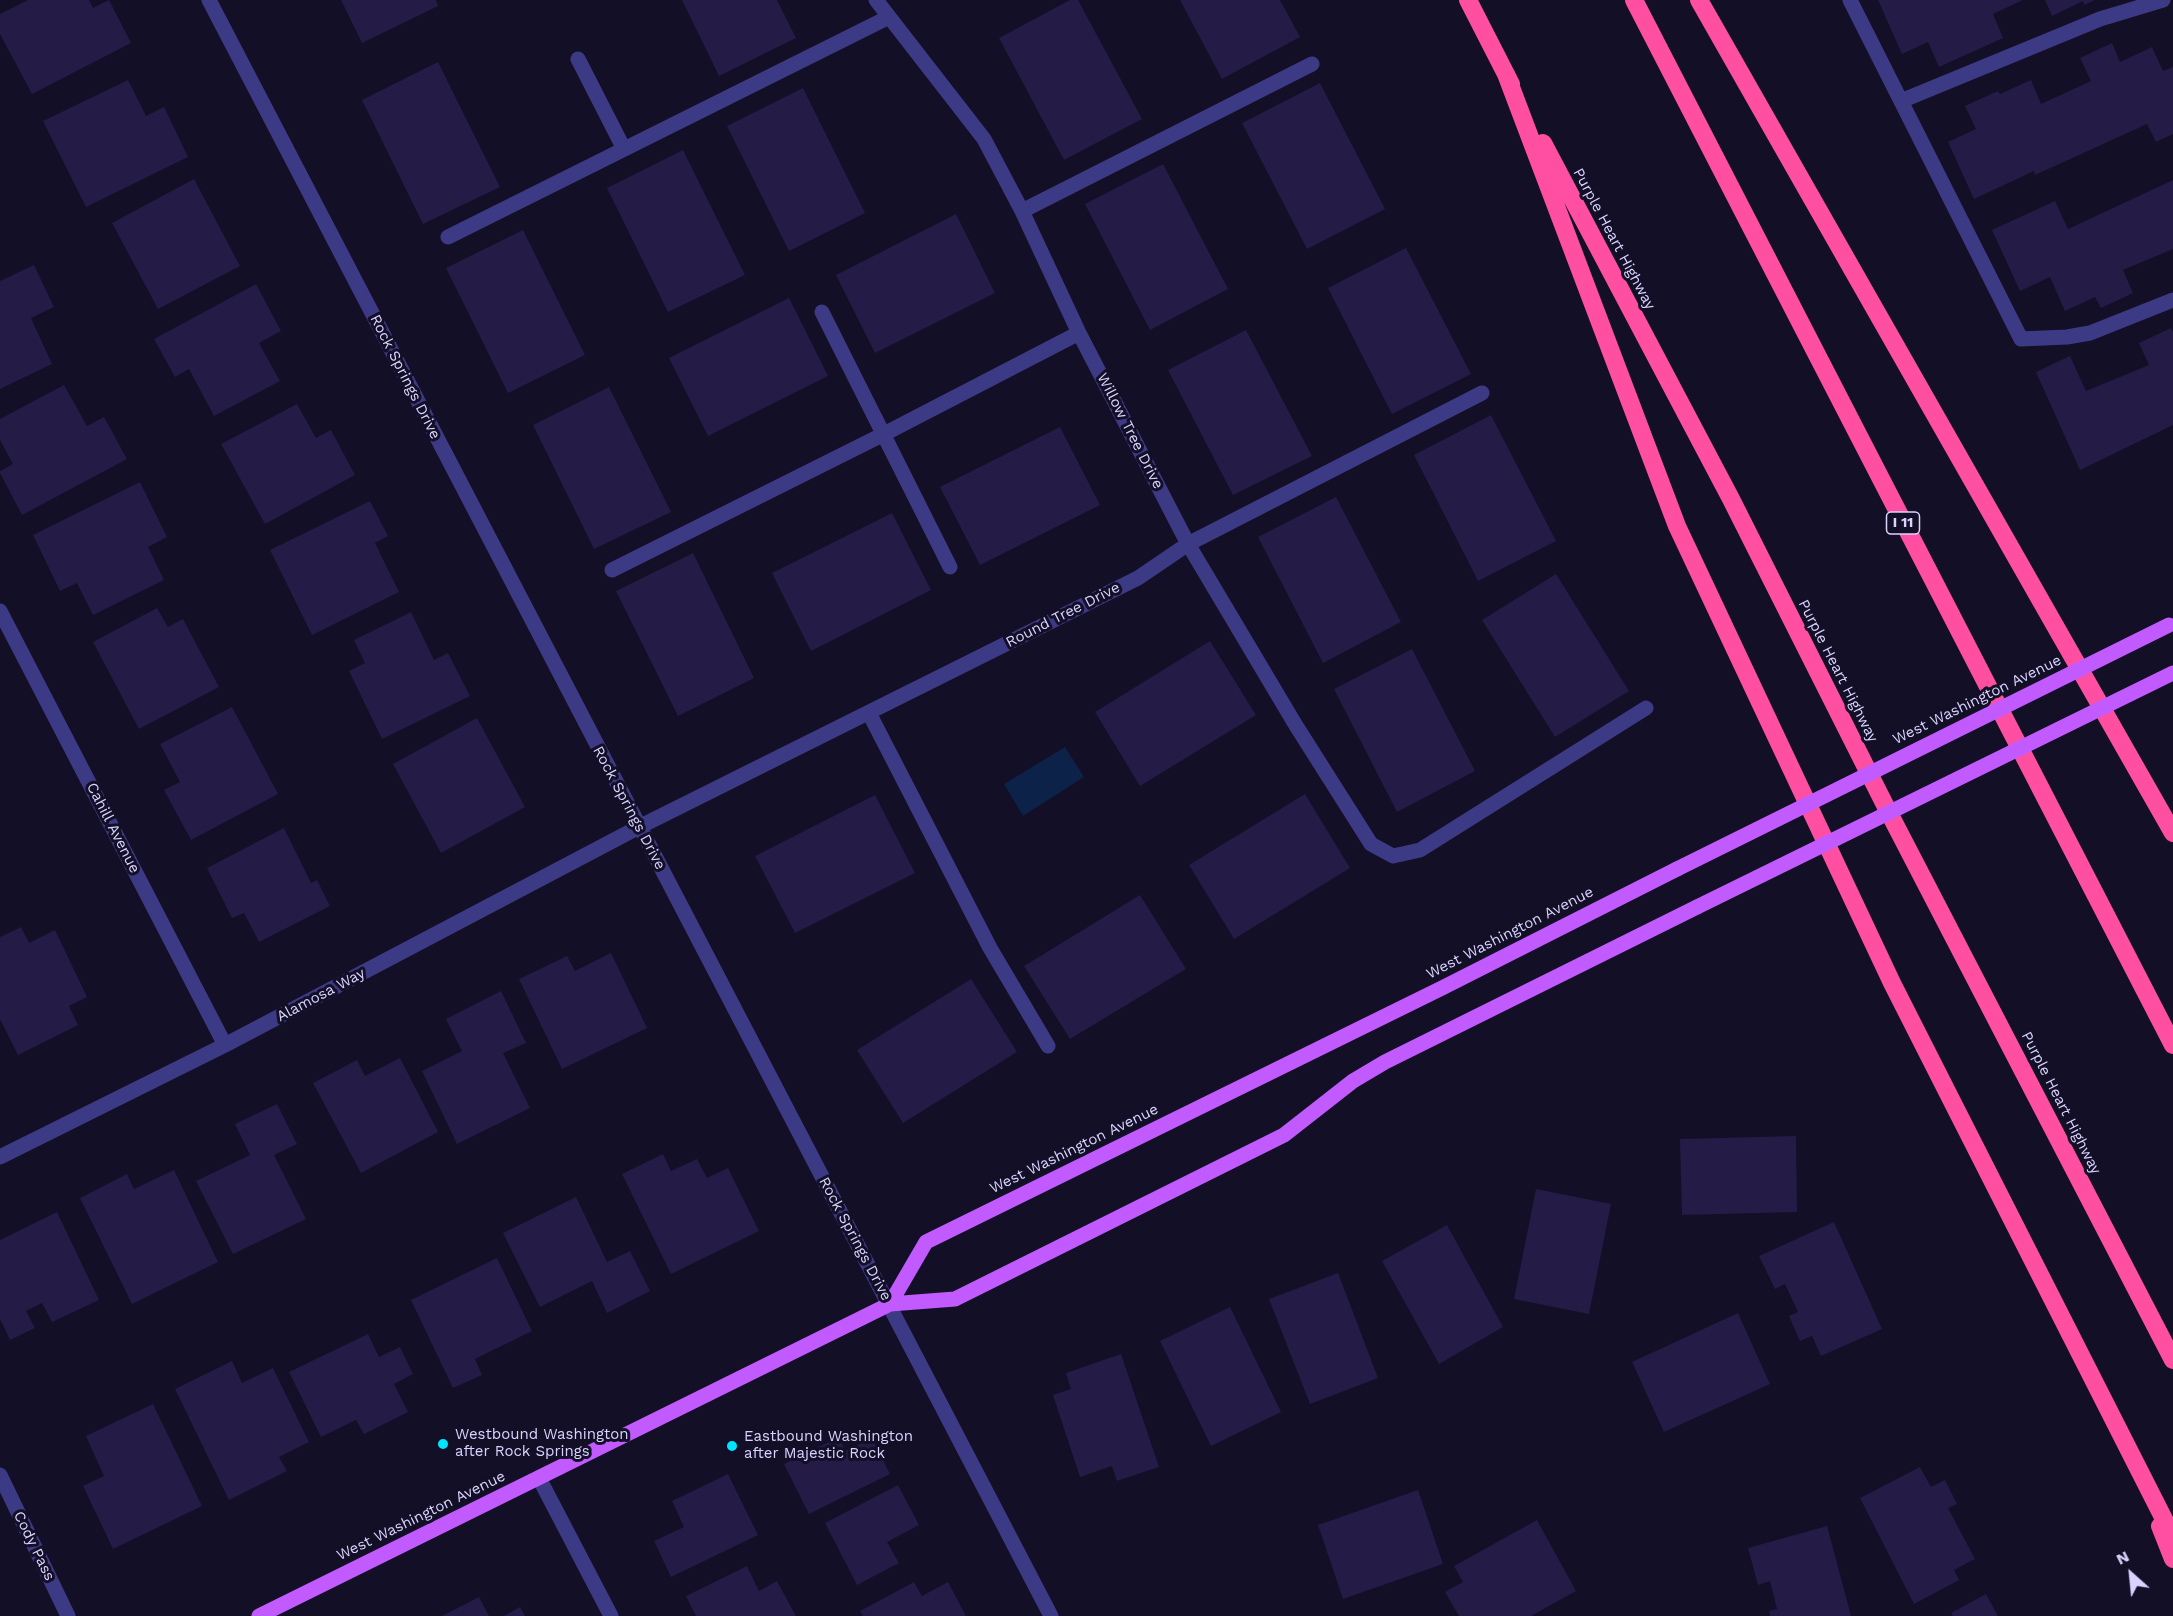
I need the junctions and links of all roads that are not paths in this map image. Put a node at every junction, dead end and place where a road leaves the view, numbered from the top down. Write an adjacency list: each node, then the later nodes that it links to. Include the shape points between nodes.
1 (209, 0): 29 (street, Rock Springs Drive)
2 (876, 0): 8 (street, Willow Tree Drive)
3 (1468, 0): 11 (highway, Purple Heart Highway)
4 (1634, 0): 32 (highway, I 11)
5 (1699, 0): 30 (highway)
6 (1850, 0): 12 (street)
7 (2163, 0): 12 (street, via 2100,19)
8 (889, 17): 13 (street); 14 (street, Willow Tree Drive, via 984,139)
9 (578, 59): 13 (street)
10 (1312, 64): 14 (street)
11 (1506, 74): 36 (highway, Purple Heart Highway, via 1731,499 1879,794); 37 (highway, via 1677,526 1892,983)
12 (1900, 101): 16 (street, via 2021,339 2090,333)
13 (624, 149): 15 (street)
14 (1022, 211): 18 (street, Willow Tree Drive)
15 (448, 237)
16 (2173, 300)
17 (822, 312): 20 (street)
18 (1080, 333): 20 (street); 21 (street, Willow Tree Drive)
19 (1482, 393): 21 (street, Round Tree Drive)
20 (884, 434): 22 (street); 23 (street)
21 (1188, 544): 27 (street, Willow Tree Drive, via 1371,844 1393,856 1420,850); 28 (street, Round Tree Drive, via 1138,578)
22 (950, 567)
23 (612, 570)
24 (2, 619): 31 (street, Cahill Avenue)
25 (2171, 624): 35 (main road, West Washington Avenue, bridge, via 926,1242)
26 (2173, 673): 35 (main road, West Washington Avenue, bridge, via 1385,1062 1353,1081 1284,1135 955,1299)
27 (1646, 708)
28 (869, 713): 29 (street, Round Tree Drive); 33 (street, via 990,948)
29 (639, 828): 31 (street, Alamosa Way); 35 (street, Rock Springs Drive)
30 (2173, 833)
31 (225, 1045): 34 (street, Alamosa Way)
32 (2173, 1045)
33 (1048, 1046)
34 (0, 1157)
35 (890, 1304): 39 (main road, West Washington Avenue); 45 (street, Rock Springs Drive)
36 (2173, 1360)
37 (2134, 1464): 40 (highway); 41 (highway)
38 (0, 1475): 42 (street, Cody Pass)
39 (539, 1478): 43 (main road, West Washington Avenue); 44 (street)
40 (2173, 1537)
41 (2173, 1559)
42 (69, 1616)
43 (259, 1616)
44 (611, 1616)
45 (1051, 1616)

